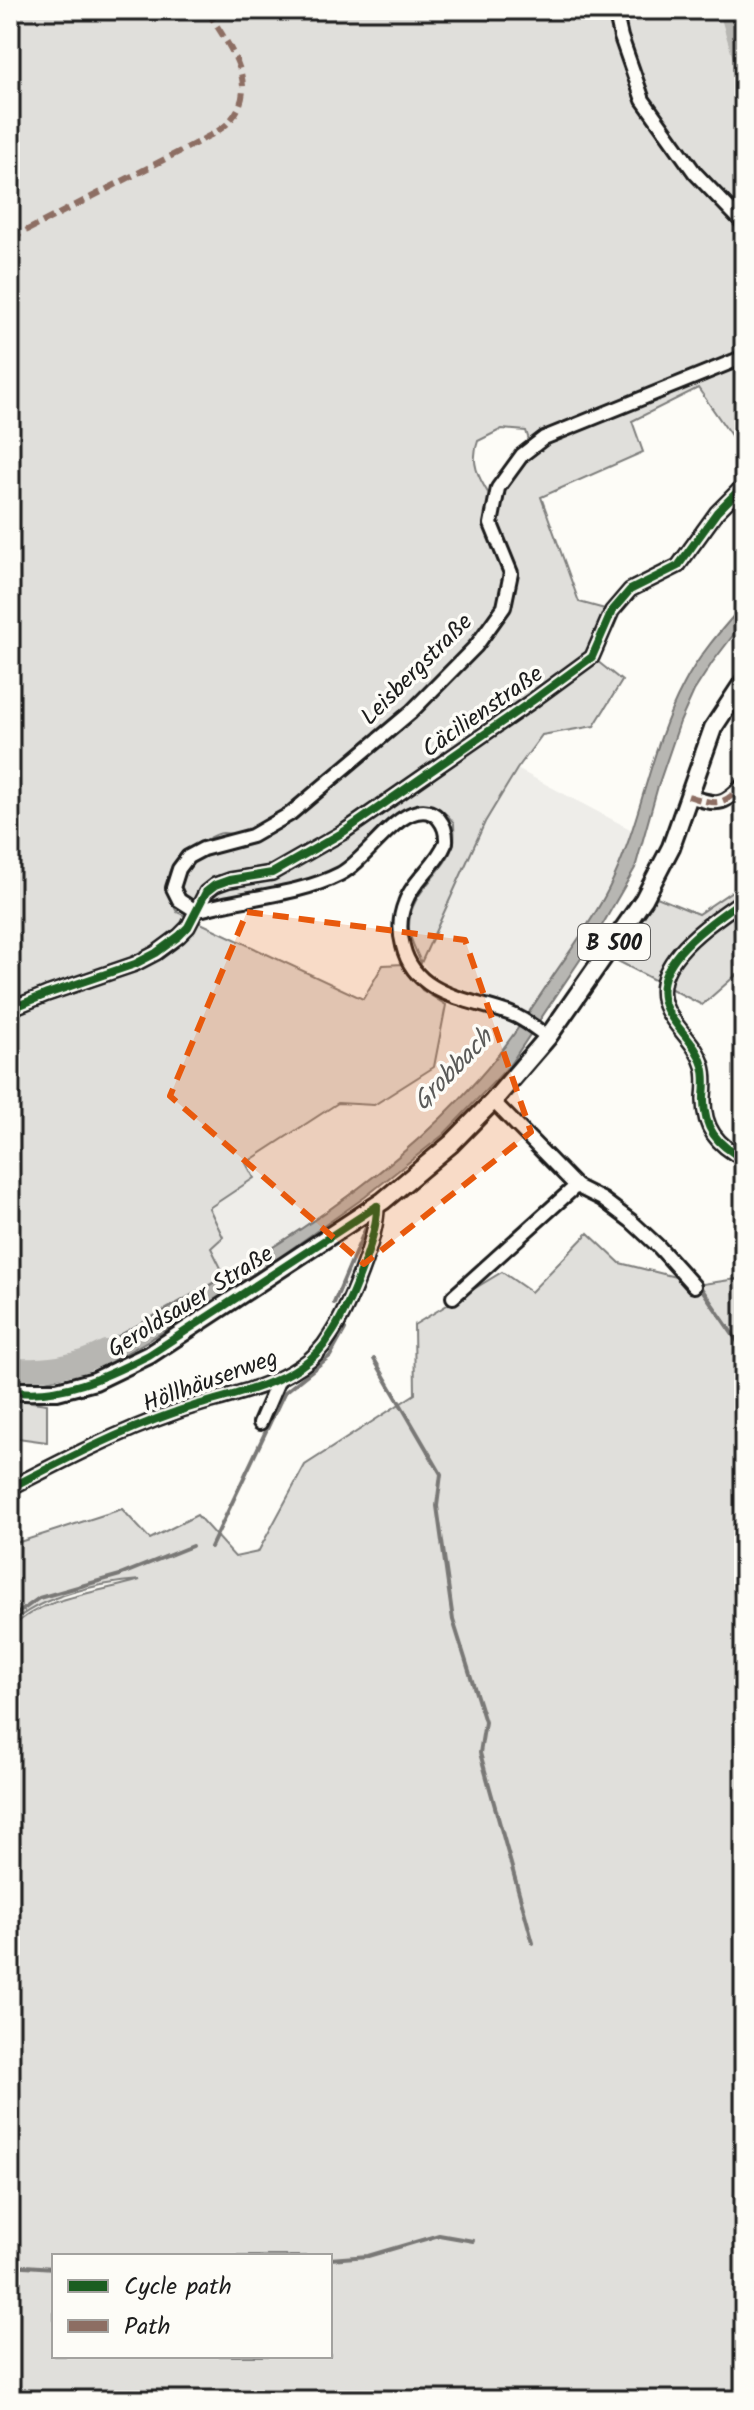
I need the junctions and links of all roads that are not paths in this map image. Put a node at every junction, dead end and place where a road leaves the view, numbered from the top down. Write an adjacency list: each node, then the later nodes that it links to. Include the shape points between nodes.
1 (615, 10): 2 (street, via 643,100 695,173)
2 (744, 224)
3 (744, 357): 9 (street, Leisbergstraße, via 544,438 522,455 498,488 491,524 511,573 504,607 476,646 411,712 290,814 252,836 188,857 173,888 179,900)
4 (744, 485): 9 (street, Cäcilienstraße, via 678,566 630,590 612,611 592,657 342,833 272,873 215,885)
5 (744, 681): 7 (main road, Geroldsauer Straße / B 500, via 713,728)
6 (744, 784): 7 (street, via 728,801)
7 (688, 796): 11 (main road, Geroldsauer Straße / B 500, via 650,889)
8 (744, 899): 13 (street, via 679,953 667,968 662,993 666,1009 703,1063 709,1128 719,1143)
9 (196, 911): 10 (street, Cäcilienstraße, via 179,936 135,964); 11 (street, via 338,875 404,818 426,811 443,824 446,842 405,902 400,934 408,961 437,990 523,1019)
10 (10, 1009)
11 (542, 1033): 12 (main road, Geroldsauer Straße / B 500)
12 (493, 1101): 14 (street); 15 (main road, Geroldsauer Straße / B 500)
13 (744, 1159)
14 (576, 1186): 16 (street, via 631,1221); 17 (street)
15 (377, 1206): 18 (street, Höllhäuserweg, via 375,1230 336,1326 308,1361); 19 (main road, Geroldsauer Straße / B 500, via 122,1369 57,1391)
16 (694, 1286)
17 (453, 1297)
18 (279, 1379): 20 (street, Höllhäuserweg); 21 (street, Höllhäuserweg, via 150,1422)
19 (10, 1391)
20 (260, 1423)
21 (10, 1488)

